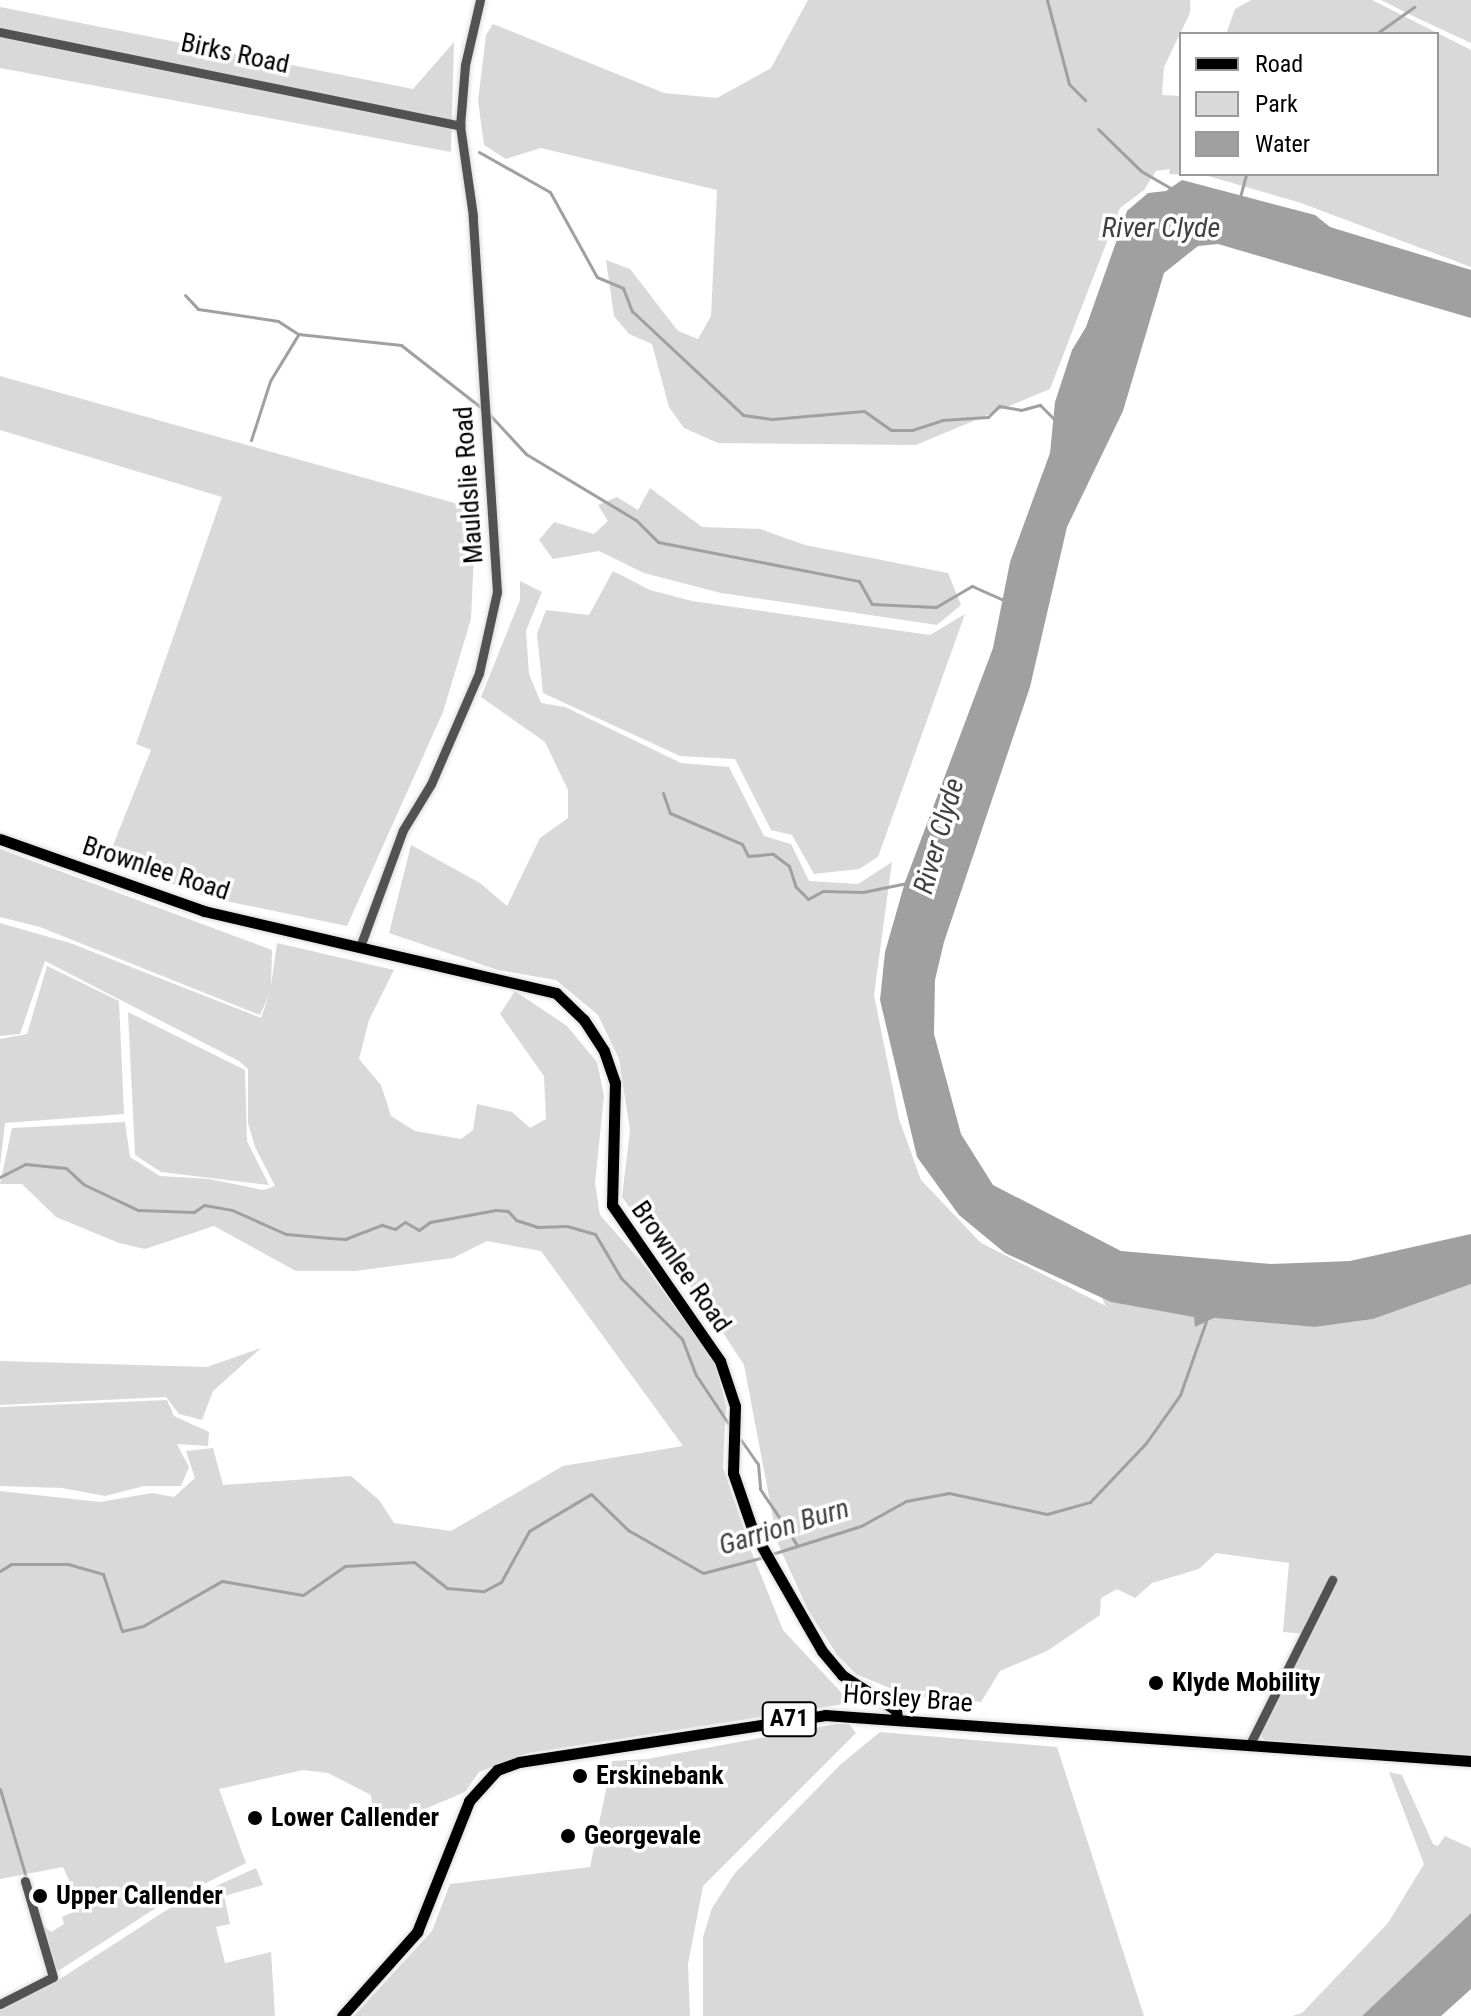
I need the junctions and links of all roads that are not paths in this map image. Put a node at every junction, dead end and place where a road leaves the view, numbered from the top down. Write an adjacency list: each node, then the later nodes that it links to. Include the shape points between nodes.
1 (480, 0): 3 (street, Mauldslie Road, via 465,65)
2 (0, 32): 3 (street, Birks Road)
3 (460, 126): 5 (street, Mauldslie Road, via 473,216 497,592 479,673 431,784 403,830)
4 (0, 839): 5 (main road, Brownlee Road, via 204,911)
5 (361, 944): 7 (main road, Brownlee Road, via 556,993 584,1020 604,1051 615,1083 612,1205 720,1361 735,1406 733,1473 762,1548 822,1651 842,1675 896,1710)
6 (1332, 1580): 8 (street)
7 (897, 1718): 8 (main road, Horsley Brae / A71); 12 (main road, Horsley Brae / A71, via 825,1715 783,1720 519,1762 497,1770 469,1801 417,1932)
8 (1249, 1746): 9 (main road, Horsley Brae / A71)
9 (1471, 1761)
10 (25, 1881): 11 (street, via 53,1977)
11 (0, 2004)
12 (342, 2016)

